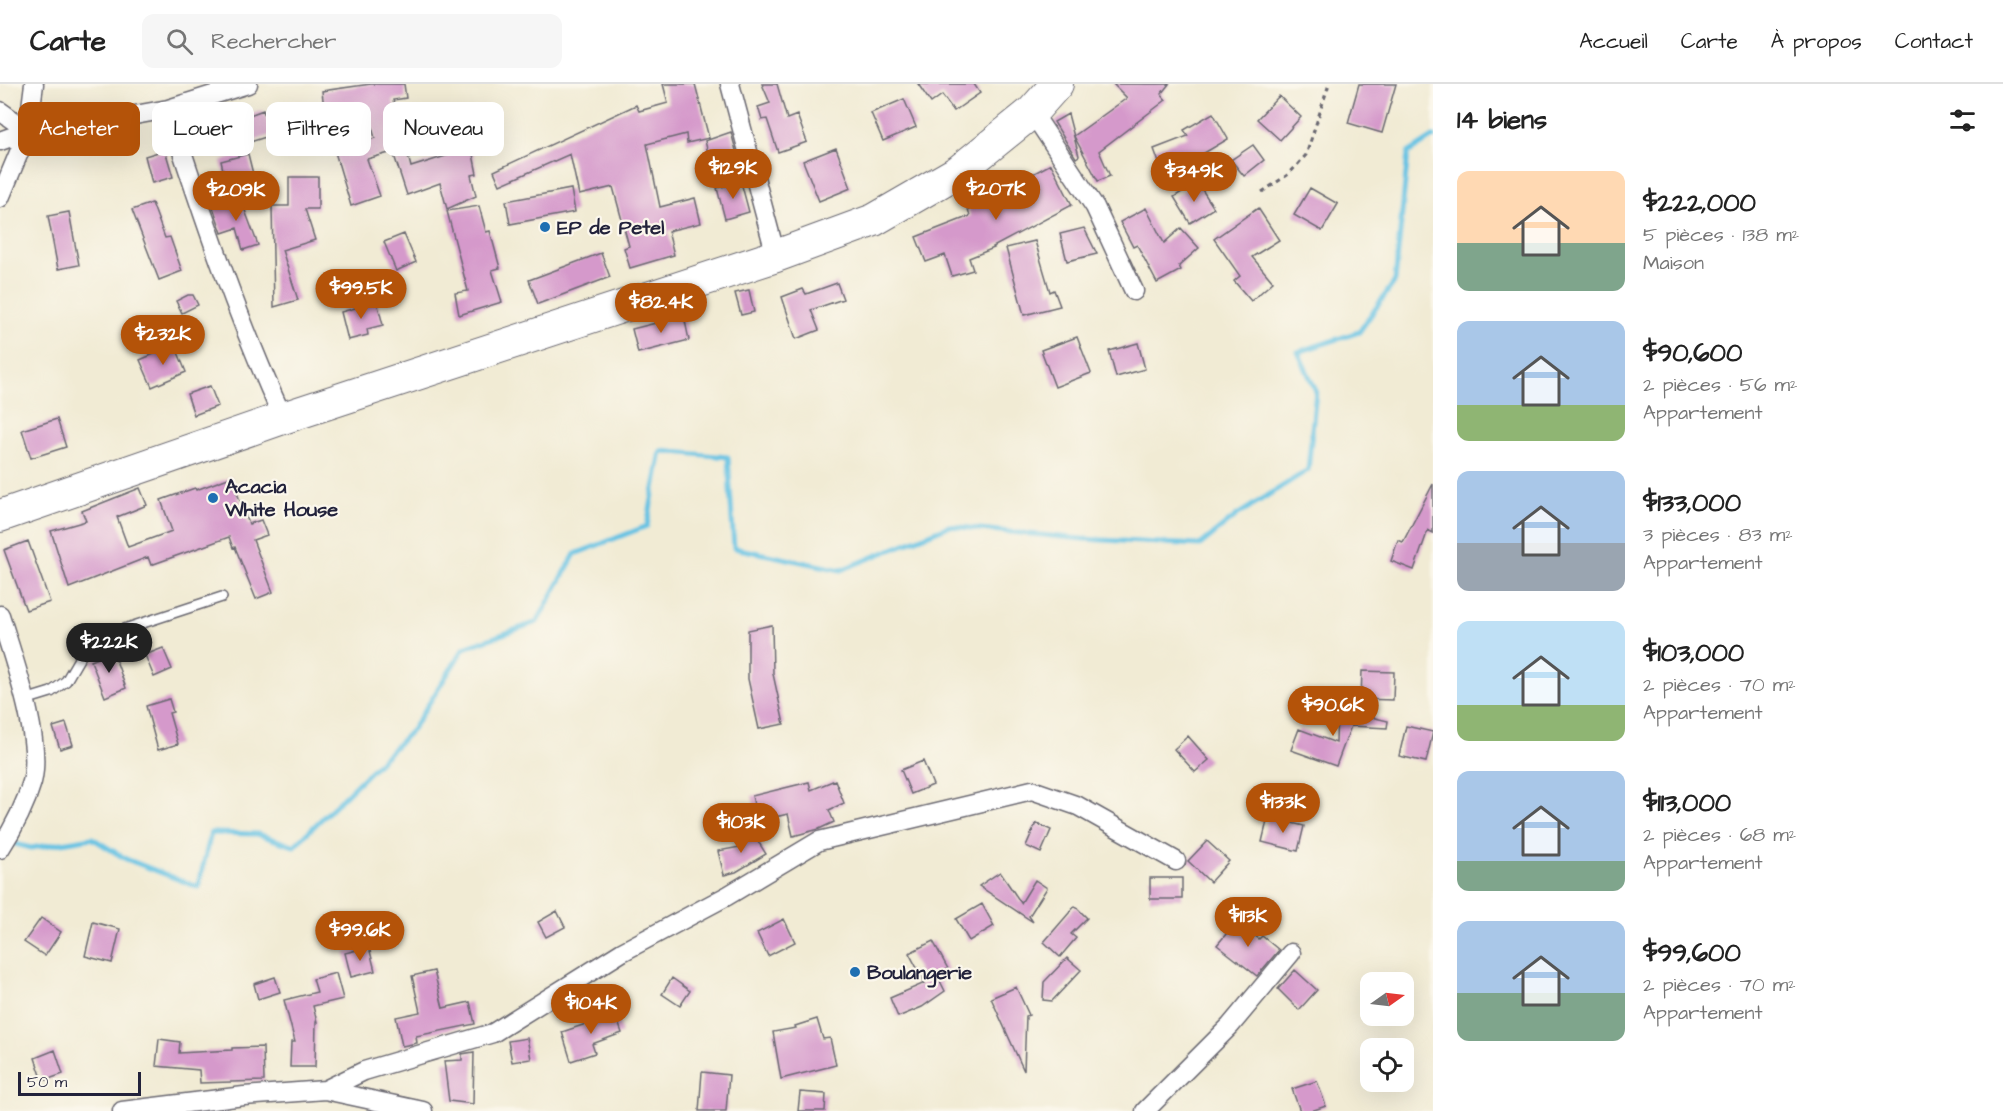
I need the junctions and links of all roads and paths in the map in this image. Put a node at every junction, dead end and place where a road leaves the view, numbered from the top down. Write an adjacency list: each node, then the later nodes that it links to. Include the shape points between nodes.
1 (34, 84): 6 (street)
2 (248, 84): 7 (street)
3 (730, 84): 17 (street)
4 (1057, 84): 9 (highway)
5 (1329, 84): 15 (path, via 1306,155 1289,174)
6 (32, 102)
7 (190, 102)
8 (0, 111): 10 (street)
9 (1032, 112): 17 (highway, via 959,171 874,220); 18 (street, via 1095,207)
10 (18, 124)
11 (18, 135): 12 (street)
12 (0, 141)
13 (18, 155): 16 (street)
14 (184, 156): 19 (street, via 256,359)
15 (1262, 192)
16 (0, 198)
17 (776, 256): 19 (highway)
18 (1134, 291)
19 (283, 418): 20 (highway)
20 (0, 516)
21 (222, 597): 23 (lane, via 97,638 66,681 51,692)
22 (0, 615): 23 (street)
23 (25, 700): 24 (street, via 33,745 32,781 14,828)
24 (0, 849)
25 (1176, 861): 27 (street, via 1078,806 1032,790 819,841 622,952 492,1033 364,1071)
26 (1290, 953): 30 (street, via 1230,1026)
27 (325, 1090): 28 (street); 29 (street)
28 (122, 1111)
29 (423, 1111)
30 (1145, 1111)

